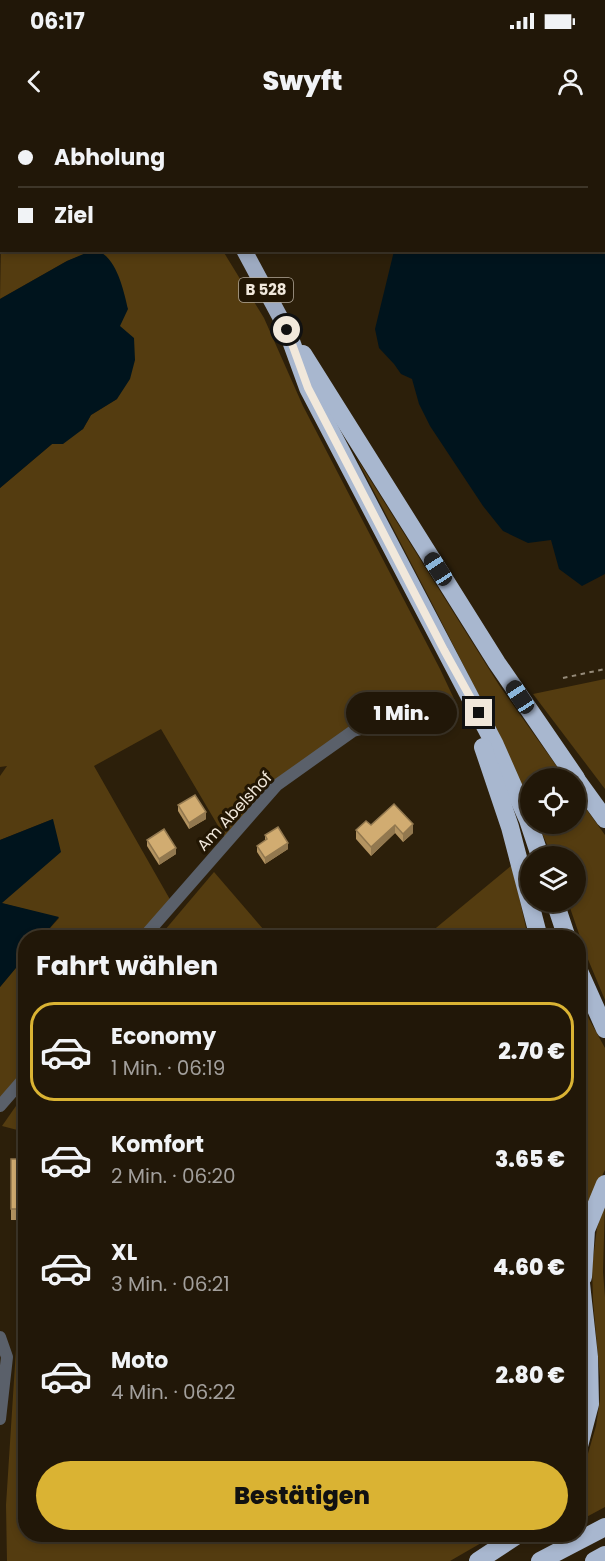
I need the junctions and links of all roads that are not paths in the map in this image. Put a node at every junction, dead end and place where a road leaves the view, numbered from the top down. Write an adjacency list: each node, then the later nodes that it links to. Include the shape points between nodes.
1 (245, 252): 2 (highway, B 528)
2 (287, 330): 3 (highway, via 308,388); 5 (highway, via 497,663)
3 (444, 650): 8 (highway, via 495,745); 11 (highway, via 494,775)
4 (402, 719): 10 (street, Am Abelshof, via 353,731 277,785)
5 (569, 768)
6 (586, 793): 7 (highway)
7 (605, 819)
8 (537, 846)
9 (558, 912): 12 (highway)
10 (150, 930)
11 (537, 930)
12 (564, 930)
13 (586, 987): 14 (highway)
14 (605, 1029)
15 (18, 1085): 16 (street)
16 (0, 1106)
17 (605, 1184): 18 (highway)
18 (586, 1230)
19 (586, 1331): 22 (highway, via 590,1404)
20 (0, 1337): 21 (street, via 7,1357)
21 (0, 1419)
22 (586, 1419)
23 (605, 1527): 24 (highway)
24 (586, 1537)
25 (507, 1542): 28 (highway)
26 (576, 1542): 29 (highway)
27 (605, 1556): 30 (highway)
28 (478, 1561)
29 (540, 1561)
30 (594, 1561)

